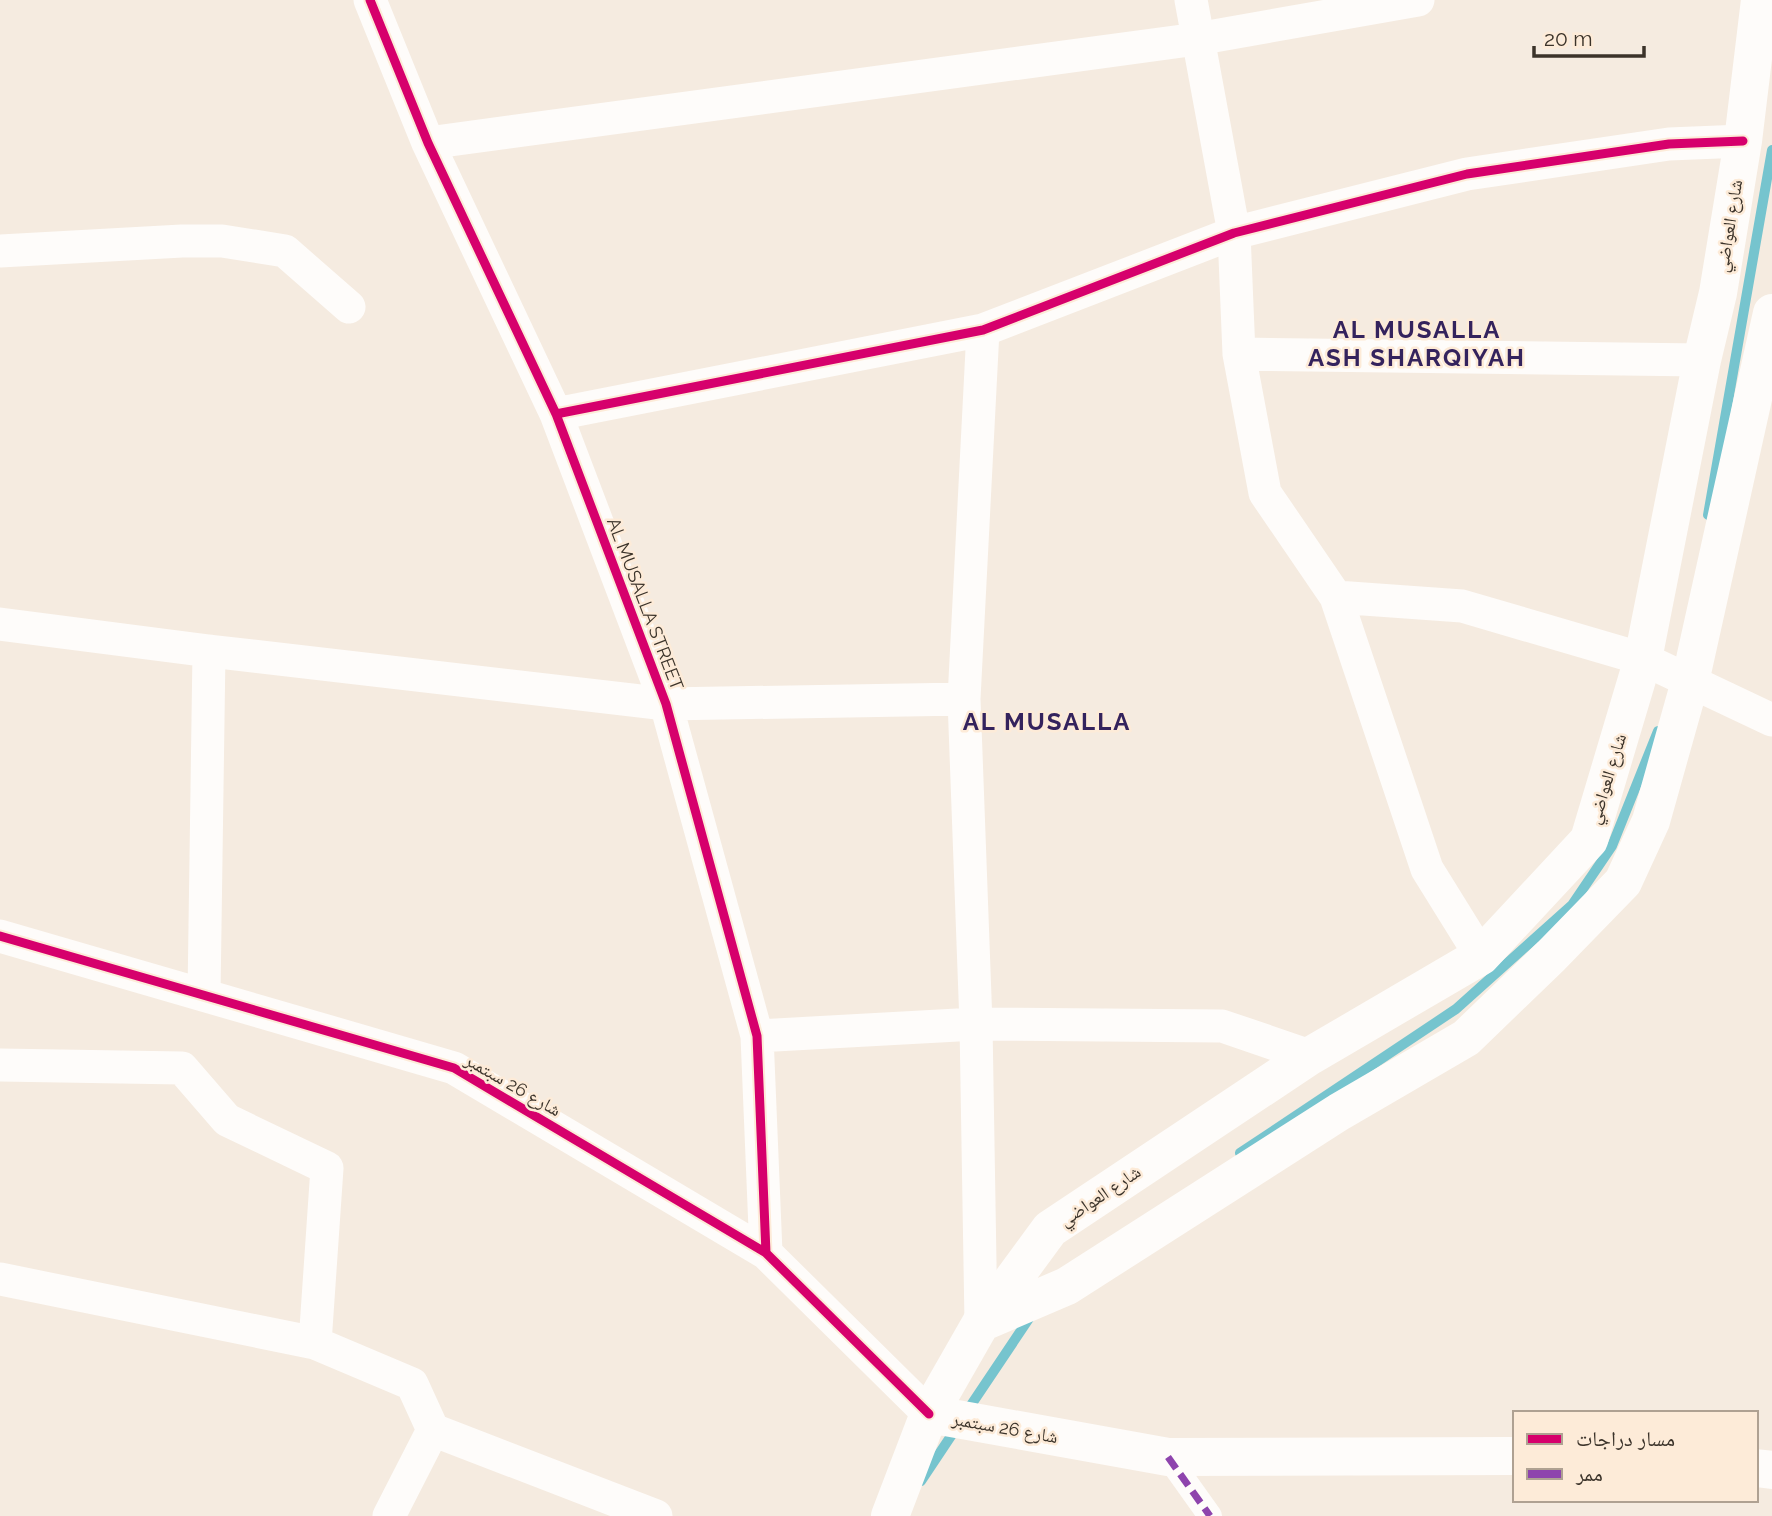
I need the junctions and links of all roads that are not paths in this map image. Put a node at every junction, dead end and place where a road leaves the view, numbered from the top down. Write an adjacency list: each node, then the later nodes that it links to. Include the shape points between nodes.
1 (370, 0): 7 (street, AL MUSALLA STREET)
2 (1191, 0): 5 (street)
3 (1415, 0): 5 (street)
4 (1760, 0): 6 (main road, شارع العواضي)
5 (1197, 39): 7 (street); 8 (street)
6 (1742, 141): 8 (street, via 1669,144 1467,174); 14 (main road, شارع العواضي, via 1718,293)
7 (428, 143): 15 (street, AL MUSALLA STREET)
8 (1234, 233): 12 (street); 13 (street)
9 (0, 251): 10 (street, via 182,241 222,241 285,251)
10 (349, 307)
11 (1772, 320): 20 (main road)
12 (983, 330): 15 (street); 21 (street)
13 (1239, 354): 14 (street); 16 (street, via 1265,493)
14 (1702, 360): 19 (main road, شارع العواضي)
15 (556, 414): 22 (street, AL MUSALLA STREET)
16 (1336, 597): 19 (street, via 1461,607); 25 (street, via 1427,869)
17 (0, 624): 18 (street)
18 (209, 651): 22 (street); 26 (street)
19 (1643, 659): 20 (street); 25 (main road, شارع العواضي, via 1588,840)
20 (1690, 682): 23 (street); 33 (main road, via 1651,821 1623,882 1466,1038 1339,1112 1067,1286)
21 (964, 699): 22 (street); 27 (street)
22 (666, 705): 28 (street, AL MUSALLA STREET)
23 (1772, 720)
24 (0, 936): 26 (street, شارع 26 سبتمبر)
25 (1481, 956): 29 (main road, شارع العواضي)
26 (204, 995): 31 (street, شارع 26 سبتمبر, via 454,1068)
27 (976, 1024): 28 (street); 29 (street, via 1222,1026); 33 (street)
28 (757, 1037): 31 (street, AL MUSALLA STREET)
29 (1310, 1056): 33 (main road, شارع العواضي, via 1050,1229)
30 (0, 1065): 34 (street, via 182,1068 227,1120 327,1167)
31 (766, 1253): 35 (street, شارع 26 سبتمبر)
32 (0, 1279): 34 (street)
33 (981, 1323): 35 (main road, شارع العواضي)
34 (315, 1343): 36 (street, via 412,1384)
35 (929, 1414): 38 (main road, شارع 26 سبتمبر); 41 (main road, شارع العواضي)
36 (433, 1430): 39 (street); 40 (street)
37 (1513, 1456): 38 (main road, شارع 26 سبتمبر)
38 (1168, 1457): 42 (street)
39 (389, 1516)
40 (656, 1516)
41 (890, 1516)
42 (1210, 1516)

